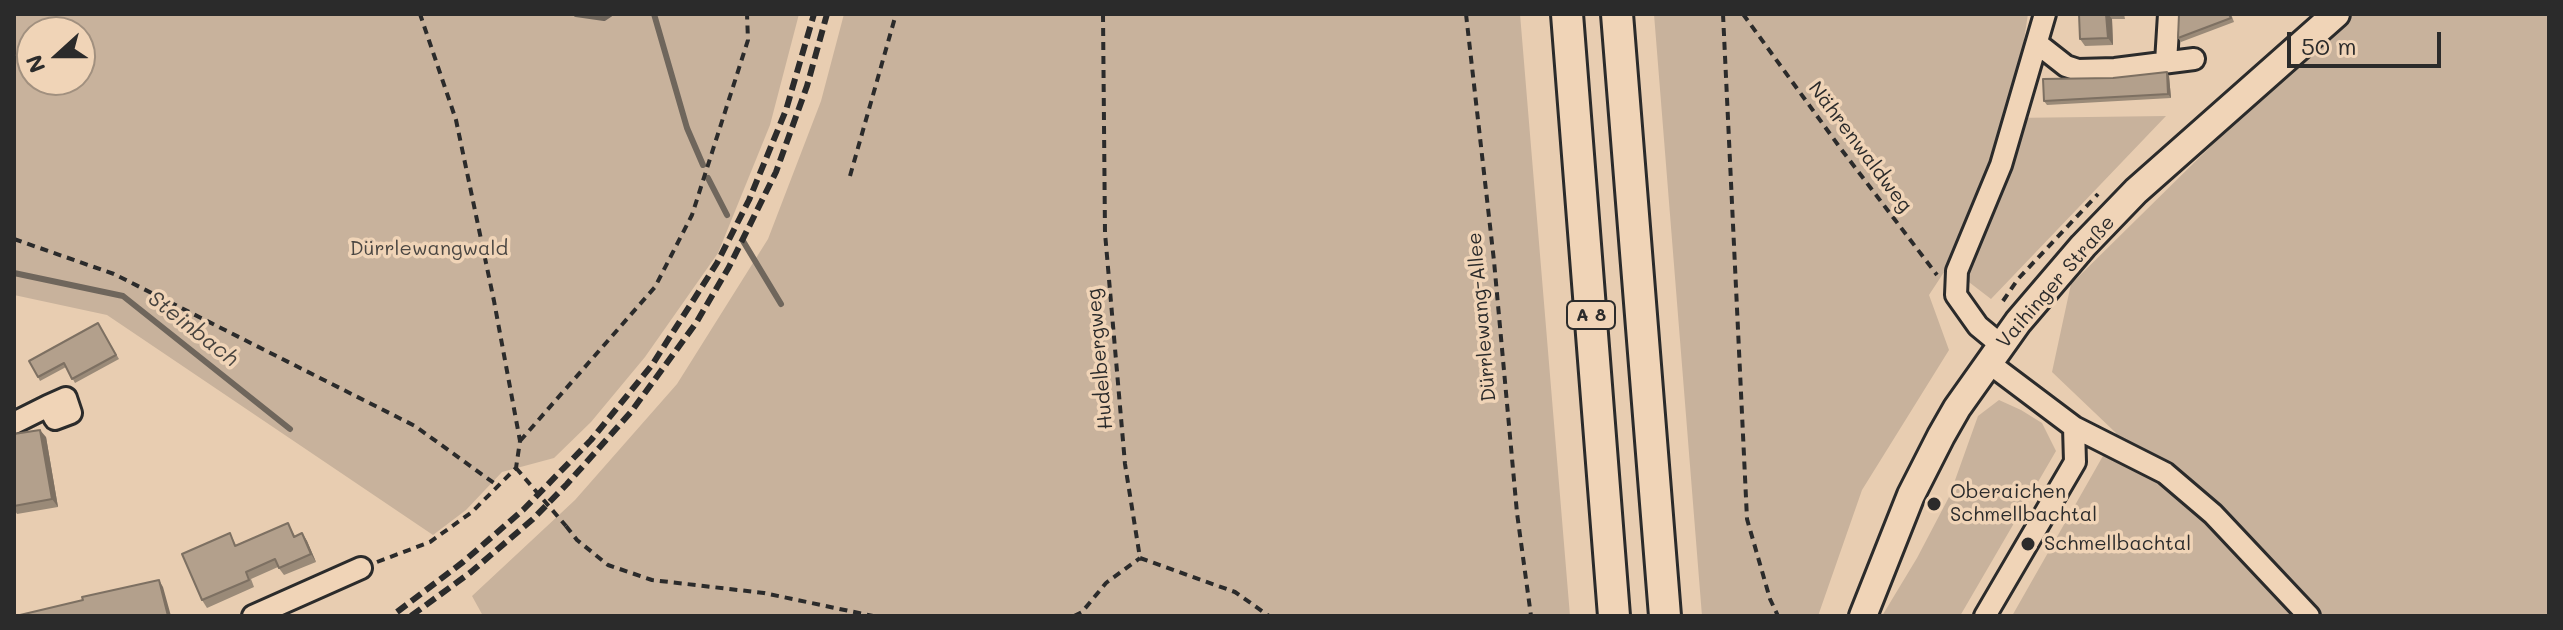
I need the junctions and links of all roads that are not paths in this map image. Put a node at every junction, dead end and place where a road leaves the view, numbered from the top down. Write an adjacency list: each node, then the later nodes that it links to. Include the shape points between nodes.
1 (1567, 14): 15 (highway, A 8)
2 (1617, 14): 16 (highway, A 8)
3 (2045, 14): 6 (street)
4 (2169, 14): 8 (street)
5 (2336, 14): 9 (main road, Vaihinger Straße, via 2136,191 2056,276)
6 (2038, 44): 8 (street, via 2078,70); 9 (street, via 2001,165 1957,271 1956,295)
7 (2194, 59): 8 (street)
8 (2166, 62)
9 (1995, 354): 12 (street); 17 (main road, Vaihinger Straße, via 1927,463)
10 (48, 406): 11 (street)
11 (14, 423)
12 (2074, 427): 18 (street, via 2075,462); 19 (street, via 2165,473 2213,514)
13 (361, 568): 14 (street)
14 (253, 616)
15 (1614, 616)
16 (1665, 616)
17 (1863, 616)
18 (1985, 616)
19 (2309, 616)

